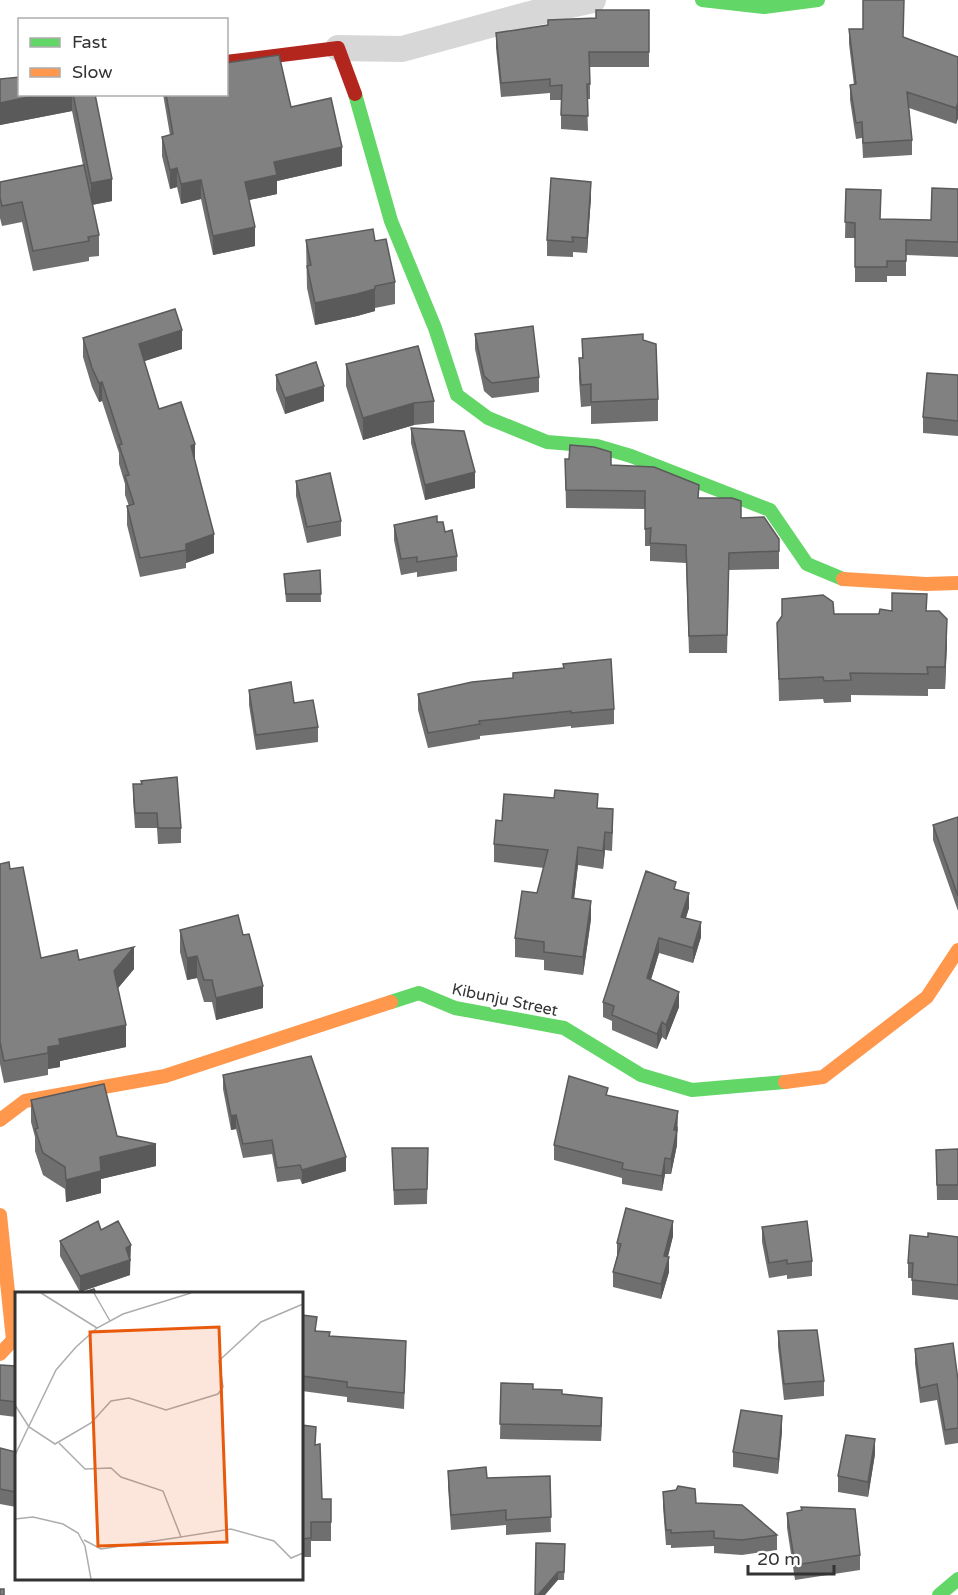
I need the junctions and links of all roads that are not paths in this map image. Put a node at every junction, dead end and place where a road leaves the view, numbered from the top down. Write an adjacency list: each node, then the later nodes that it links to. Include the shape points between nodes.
1 (593, 0): 4 (street, via 402,49)
2 (702, 0): 3 (street, via 764,7)
3 (818, 0)
4 (338, 48): 5 (street); 6 (street, via 358,101 392,221 458,395 488,418 547,442 597,446 631,456 770,510 807,564 844,579)
5 (228, 62)
6 (958, 583)
7 (958, 950): 8 (street, Kibunju Street, via 927,997 823,1077 692,1090 641,1075 564,1028 455,1008 418,993 165,1076 25,1101)
8 (0, 1120)
9 (0, 1215): 10 (street, via 13,1340)
10 (0, 1354)
11 (958, 1579): 12 (street)
12 (939, 1595)

